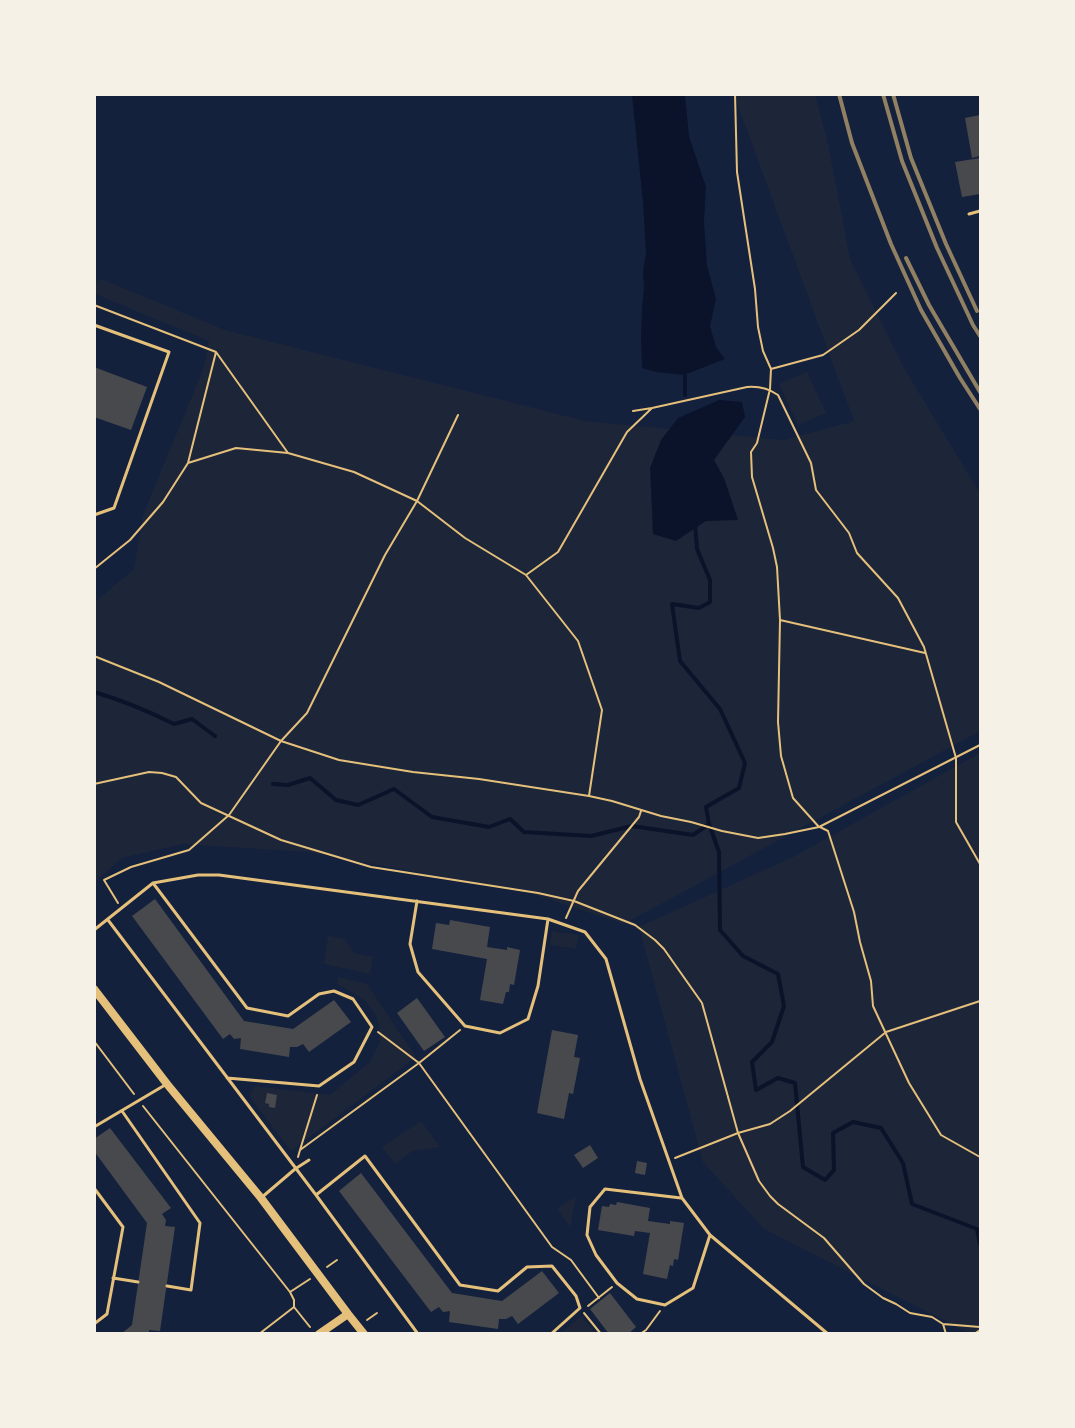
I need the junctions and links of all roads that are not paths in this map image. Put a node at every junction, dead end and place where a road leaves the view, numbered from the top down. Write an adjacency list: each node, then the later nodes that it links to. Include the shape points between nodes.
1 (981, 211): 2 (lane)
2 (969, 214)
3 (94, 325): 4 (lane, via 169,352 114,508)
4 (94, 515)
5 (153, 883): 6 (lane, via 219,875); 7 (lane); 11 (lane, via 247,1008 288,1016 319,994 334,991 353,999 372,1027 354,1062 319,1086)
6 (417, 900): 8 (lane); 8 (lane, via 410,944 418,972 465,1026 500,1033 528,1019 538,986)
7 (107, 919): 9 (lane); 11 (lane)
8 (548, 919): 20 (lane, via 585,932 606,959 640,1079)
9 (94, 930)
10 (94, 989): 12 (street)
11 (227, 1078): 16 (lane)
12 (166, 1084): 13 (lane); 19 (street)
13 (122, 1111): 14 (lane); 24 (lane, via 200,1223 191,1290)
14 (94, 1127)
15 (309, 1160): 16 (lane)
16 (295, 1169): 18 (lane); 19 (lane)
17 (94, 1188): 22 (lane, via 123,1227)
18 (316, 1195): 29 (lane); 30 (lane, via 365,1156 460,1285 498,1291 527,1267 552,1266 576,1296 580,1308)
19 (261, 1198): 25 (street)
20 (682, 1198): 21 (lane); 21 (lane, via 605,1189 590,1207 587,1236 596,1255 617,1283 637,1299 665,1305 693,1288)
21 (710, 1235): 31 (lane)
22 (114, 1278): 23 (lane); 26 (lane, via 107,1314)
23 (138, 1281)
24 (167, 1286)
25 (348, 1314): 27 (street); 28 (street)
26 (94, 1324)
27 (317, 1334)
28 (364, 1334)
29 (418, 1334)
30 (551, 1334)
31 (828, 1334)

